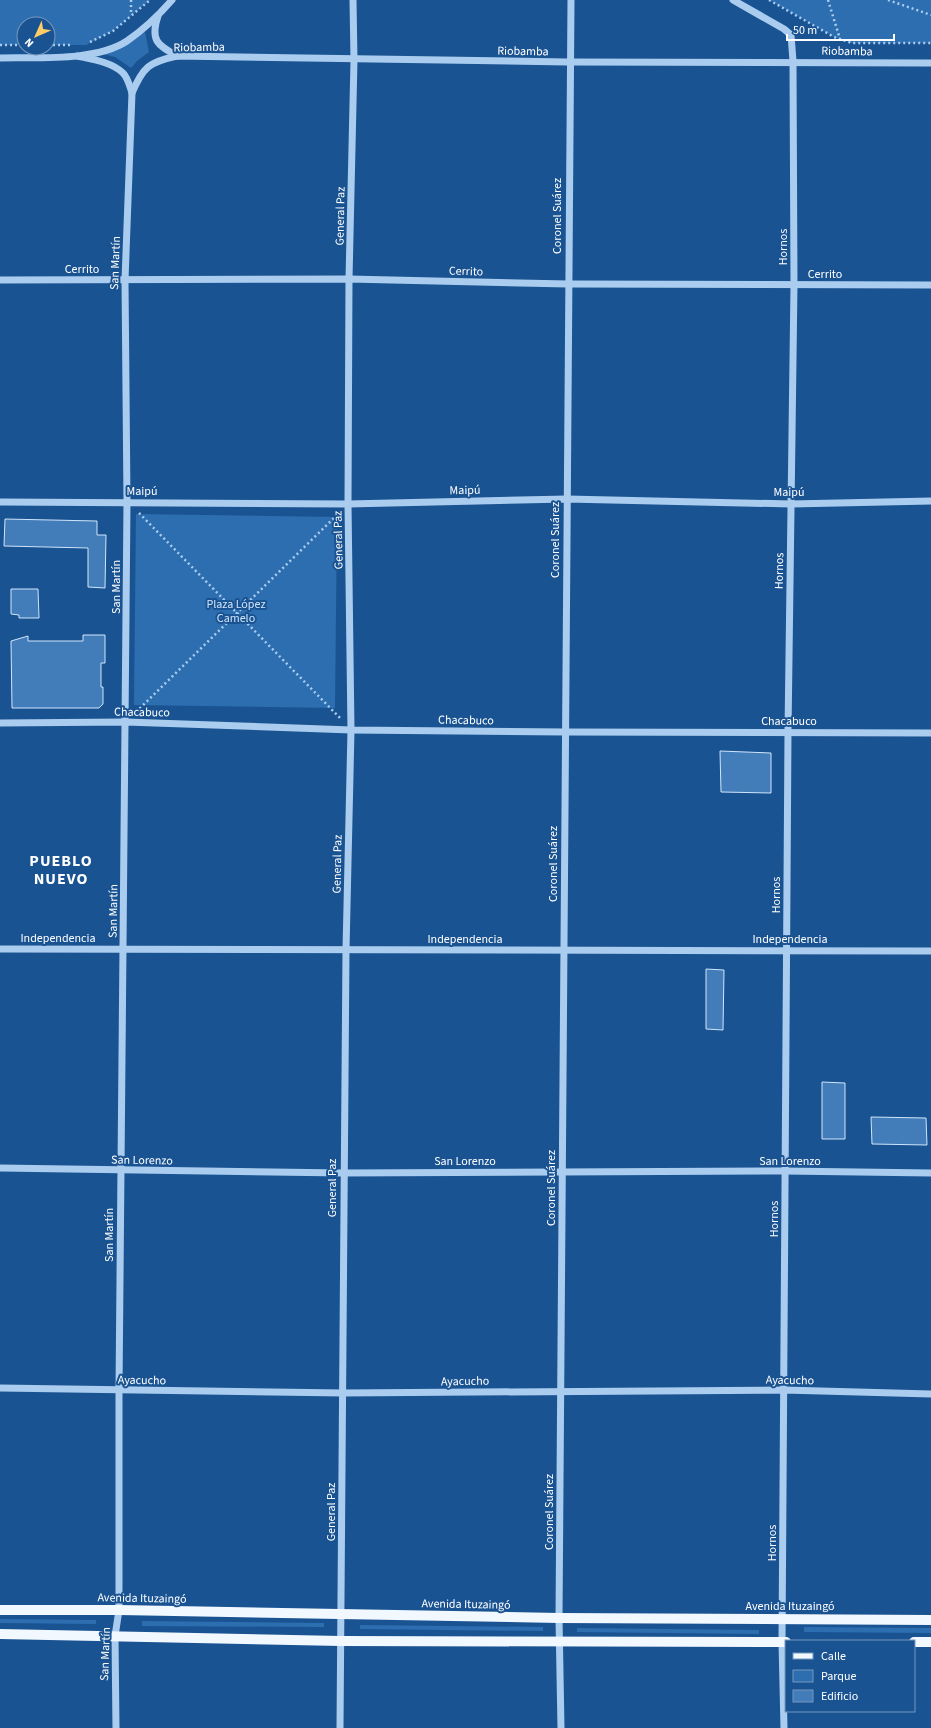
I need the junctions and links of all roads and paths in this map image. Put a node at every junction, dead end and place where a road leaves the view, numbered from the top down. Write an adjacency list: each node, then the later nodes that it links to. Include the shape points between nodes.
1 (131, 0): 12 (path)
2 (150, 0): 12 (path)
3 (172, 0): 10 (street)
4 (353, 0): 23 (street, General Paz)
5 (571, 0): 25 (street, Coronel Suárez)
6 (733, 0): 24 (street, Hornos, via 791,35)
7 (769, 0): 13 (path)
8 (828, 0): 13 (path)
9 (888, 0): 11 (path)
10 (158, 15): 20 (street, via 126,41 106,50); 21 (street, via 154,33 156,41 165,50)
11 (931, 15)
12 (131, 16): 15 (path, via 113,31)
13 (840, 39): 14 (path, via 852,44)
14 (931, 43)
15 (86, 44)
16 (0, 45): 17 (path)
17 (16, 45)
18 (56, 45): 19 (path)
19 (71, 45)
20 (77, 56): 22 (street); 27 (street, via 111,65 123,72)
21 (177, 56): 23 (street, Riobamba); 27 (street, Riobamba, via 154,62 138,78)
22 (0, 58)
23 (354, 60): 25 (street, Riobamba); 28 (street, General Paz)
24 (793, 61): 25 (street, Riobamba); 26 (street, Riobamba); 32 (street, Hornos)
25 (569, 62): 31 (street, Coronel Suárez)
26 (931, 63)
27 (132, 93): 30 (street, San Martín)
28 (349, 279): 30 (street, Cerrito); 31 (street, Cerrito); 38 (street, General Paz)
29 (0, 280): 30 (street, Cerrito)
30 (124, 280): 37 (street, San Martín)
31 (568, 284): 32 (street, Cerrito); 34 (street, Coronel Suárez)
32 (794, 285): 33 (street, Cerrito); 39 (street, Hornos)
33 (931, 285)
34 (567, 499): 38 (street, Maipú); 39 (street, Maipú); 44 (street, Coronel Suárez)
35 (931, 501): 39 (street, Maipú)
36 (0, 502): 37 (street, Maipú)
37 (127, 502): 38 (street, Maipú); 40 (path); 41 (street, San Martín)
38 (348, 504): 40 (path); 43 (street, General Paz)
39 (791, 504): 45 (street, Hornos)
40 (237, 614): 41 (path); 43 (path)
41 (126, 722): 42 (street, Chacabuco); 43 (street, Chacabuco); 48 (street, San Martín)
42 (0, 723)
43 (351, 730): 44 (street, Chacabuco); 49 (street, General Paz)
44 (565, 732): 45 (street, Chacabuco); 50 (street, Coronel Suárez)
45 (788, 732): 46 (street, Chacabuco); 51 (street, Hornos)
46 (931, 732)
47 (0, 949): 48 (street, Independencia)
48 (124, 950): 49 (street, Independencia); 54 (street, San Martín)
49 (346, 950): 50 (street, Independencia); 57 (street, General Paz)
50 (564, 950): 51 (street, Independencia); 55 (street, Coronel Suárez)
51 (787, 950): 52 (street, Independencia); 56 (street, Hornos)
52 (931, 951)
53 (0, 1168): 54 (street, San Lorenzo)
54 (120, 1171): 57 (street, San Lorenzo); 60 (street, San Martín)
55 (562, 1172): 56 (street, San Lorenzo); 57 (street, San Lorenzo); 62 (street, Coronel Suárez)
56 (785, 1172): 58 (street, San Lorenzo); 61 (street, Hornos)
57 (343, 1173): 63 (street, General Paz)
58 (931, 1173)
59 (0, 1388): 60 (street, Ayacucho)
60 (119, 1390): 63 (street, Ayacucho); 66 (street, San Martín)
61 (784, 1390): 62 (street, Ayacucho); 64 (street, Ayacucho); 69 (street, Hornos)
62 (561, 1391): 63 (street, Ayacucho); 68 (street, Coronel Suárez)
63 (343, 1393): 67 (street, General Paz)
64 (931, 1394)
65 (0, 1610): 66 (main road, Avenida Ituzaingó)
66 (120, 1610): 67 (main road, Avenida Ituzaingó); 72 (street, San Martín)
67 (342, 1614): 68 (main road, Avenida Ituzaingó); 73 (street, General Paz)
68 (559, 1618): 69 (main road, Avenida Ituzaingó); 74 (street, Coronel Suárez)
69 (782, 1618): 70 (main road, Avenida Ituzaingó); 75 (street, Hornos)
70 (931, 1620)
71 (0, 1634): 72 (main road)
72 (115, 1636): 73 (main road); 78 (street, San Martín)
73 (341, 1641): 74 (main road); 79 (street, General Paz)
74 (559, 1642): 75 (main road); 80 (street, Coronel Suárez)
75 (784, 1642): 81 (street, Hornos)
76 (915, 1642): 77 (main road)
77 (931, 1642)
78 (116, 1728)
79 (340, 1728)
80 (561, 1728)
81 (784, 1728)

